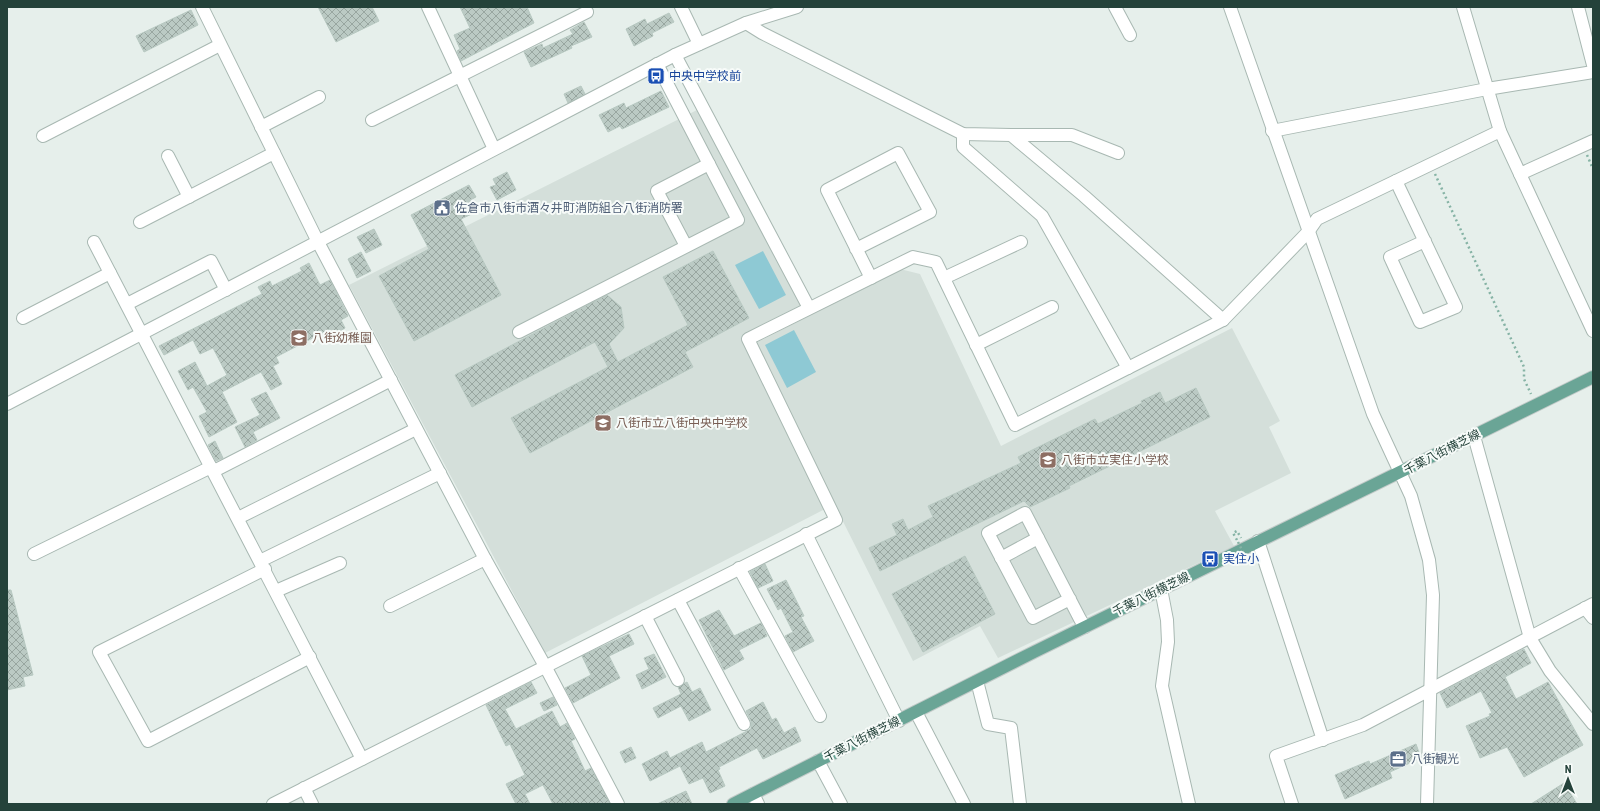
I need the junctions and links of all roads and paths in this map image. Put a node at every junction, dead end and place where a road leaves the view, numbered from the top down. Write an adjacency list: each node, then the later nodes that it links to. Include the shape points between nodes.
1 (202, 7): 14 (street)
2 (428, 7): 19 (street)
3 (681, 7): 13 (street)
4 (797, 7): 9 (street)
5 (1114, 7): 12 (street)
6 (1230, 7): 24 (street)
7 (1462, 7): 20 (street)
8 (1578, 7): 17 (street)
9 (779, 9): 11 (street)
10 (587, 12): 19 (street)
11 (746, 23): 13 (street); 26 (street)
12 (1130, 35)
13 (699, 44): 15 (street)
14 (220, 45): 23 (street); 28 (street)
15 (675, 55): 16 (street); 53 (street)
16 (657, 64): 30 (street); 34 (street)
17 (1593, 65)
18 (1593, 72): 20 (street)
19 (459, 75): 22 (street); 30 (street)
20 (1487, 89): 24 (street); 25 (street)
21 (319, 97): 23 (street)
22 (372, 120)
23 (261, 127): 31 (street)
24 (1272, 131): 40 (street)
25 (1500, 132): 35 (street); 36 (street)
26 (963, 134): 27 (street); 60 (street, via 963,147 1042,216)
27 (1011, 134): 32 (street, via 1072,135); 55 (street)
28 (43, 136)
29 (1593, 141): 36 (street)
30 (494, 149): 43 (street)
31 (274, 153): 38 (street); 43 (street)
32 (1118, 153)
33 (168, 156): 38 (street)
34 (709, 164): 45 (street, via 657,191); 45 (street, via 738,220)
35 (1430, 165): 37 (street); 64 (path, via 1524,367 1524,379)
36 (1520, 174): 56 (street)
37 (1396, 181): 40 (street, via 1318,219); 41 (street)
38 (189, 197): 39 (street)
39 (140, 222)
40 (1308, 232): 55 (street); 68 (street, via 1373,414)
41 (1425, 241): 41 (street, via 1456,307 1420,322 1390,257)
42 (94, 242): 47 (street)
43 (318, 242): 50 (street); 62 (street)
44 (1021, 242): 49 (street)
45 (686, 246): 57 (street)
46 (856, 249): 46 (street, via 827,190 898,153 930,212); 48 (street)
47 (110, 273): 51 (street); 54 (street)
48 (871, 278): 49 (street, via 913,257 936,262); 53 (street)
49 (944, 278): 59 (street)
50 (226, 290): 51 (street, via 211,262); 58 (street)
51 (127, 304): 58 (street)
52 (1052, 307): 59 (street)
53 (809, 308): 71 (street, via 748,339 836,520)
54 (23, 318)
55 (1223, 320): 60 (street)
56 (1593, 331)
57 (518, 332)
58 (142, 334): 63 (street); 67 (street)
59 (976, 345): 60 (street, via 1015,425)
60 (1128, 368)
61 (1593, 376): 64 (main road, 千葉八街横芝線)
62 (391, 380): 65 (street); 67 (street)
63 (7, 404)
64 (1537, 404): 66 (main road, 千葉八街横芝線)
65 (416, 429): 69 (street); 70 (street)
66 (1474, 436): 68 (main road, 千葉八街横芝線); 91 (street)
67 (212, 469): 70 (street); 75 (street)
68 (1401, 472): 74 (main road, 千葉八街横芝線); 96 (street, via 1419,521 1429,560 1433,595)
69 (440, 473): 78 (street); 80 (street)
70 (238, 518): 80 (street)
71 (806, 534): 81 (street); 99 (street)
72 (1038, 538): 77 (street); 77 (street, via 1025,513 1019,516 988,533); 84 (street)
73 (1242, 541): 76 (path, bridge, via 1237,531 1233,533)
74 (1258, 541): 82 (main road, 千葉八街横芝線); 102 (street)
75 (34, 554)
76 (1244, 554)
77 (1001, 558): 84 (street, via 1033,618)
78 (485, 559): 86 (street); 93 (street)
79 (340, 562): 83 (street)
80 (263, 565): 83 (street); 92 (street, via 99,652 148,741)
81 (739, 568): 85 (street); 98 (street)
82 (1161, 589): 90 (main road, 千葉八街横芝線); 114 (street, via 1168,642 1162,686)
83 (276, 591): 92 (street)
84 (1070, 599): 90 (street)
85 (678, 600): 88 (street); 100 (street)
86 (390, 606)
87 (1589, 606): 89 (street); 91 (street)
88 (645, 616): 93 (street); 94 (street)
89 (1593, 618)
90 (1085, 627): 95 (main road, 千葉八街横芝線)
91 (1530, 638): 96 (street); 101 (street, via 1550,670)
92 (310, 657): 103 (street)
93 (546, 666): 103 (street); 109 (street)
94 (678, 680)
95 (977, 680): 97 (main road, 千葉八街横芝線); 113 (street, via 988,724 1011,728)
96 (1431, 690): 102 (street, via 1363,725); 116 (street)
97 (916, 712): 99 (main road, 千葉八街横芝線); 112 (street)
98 (820, 716)
99 (899, 720): 104 (main road, 千葉八街横芝線)
100 (744, 724)
101 (1593, 724)
102 (1323, 740): 115 (street, via 1276,756)
103 (362, 759): 105 (street)
104 (818, 761): 106 (main road, 千葉八街横芝線); 111 (street)
105 (304, 788): 107 (street); 108 (street)
106 (756, 799): 110 (main road, 千葉八街横芝線)
107 (273, 804)
108 (312, 804)
109 (618, 804)
110 (733, 804)
111 (841, 804)
112 (964, 804)
113 (1020, 804)
114 (1189, 804)
115 (1292, 804)
116 (1427, 804)

